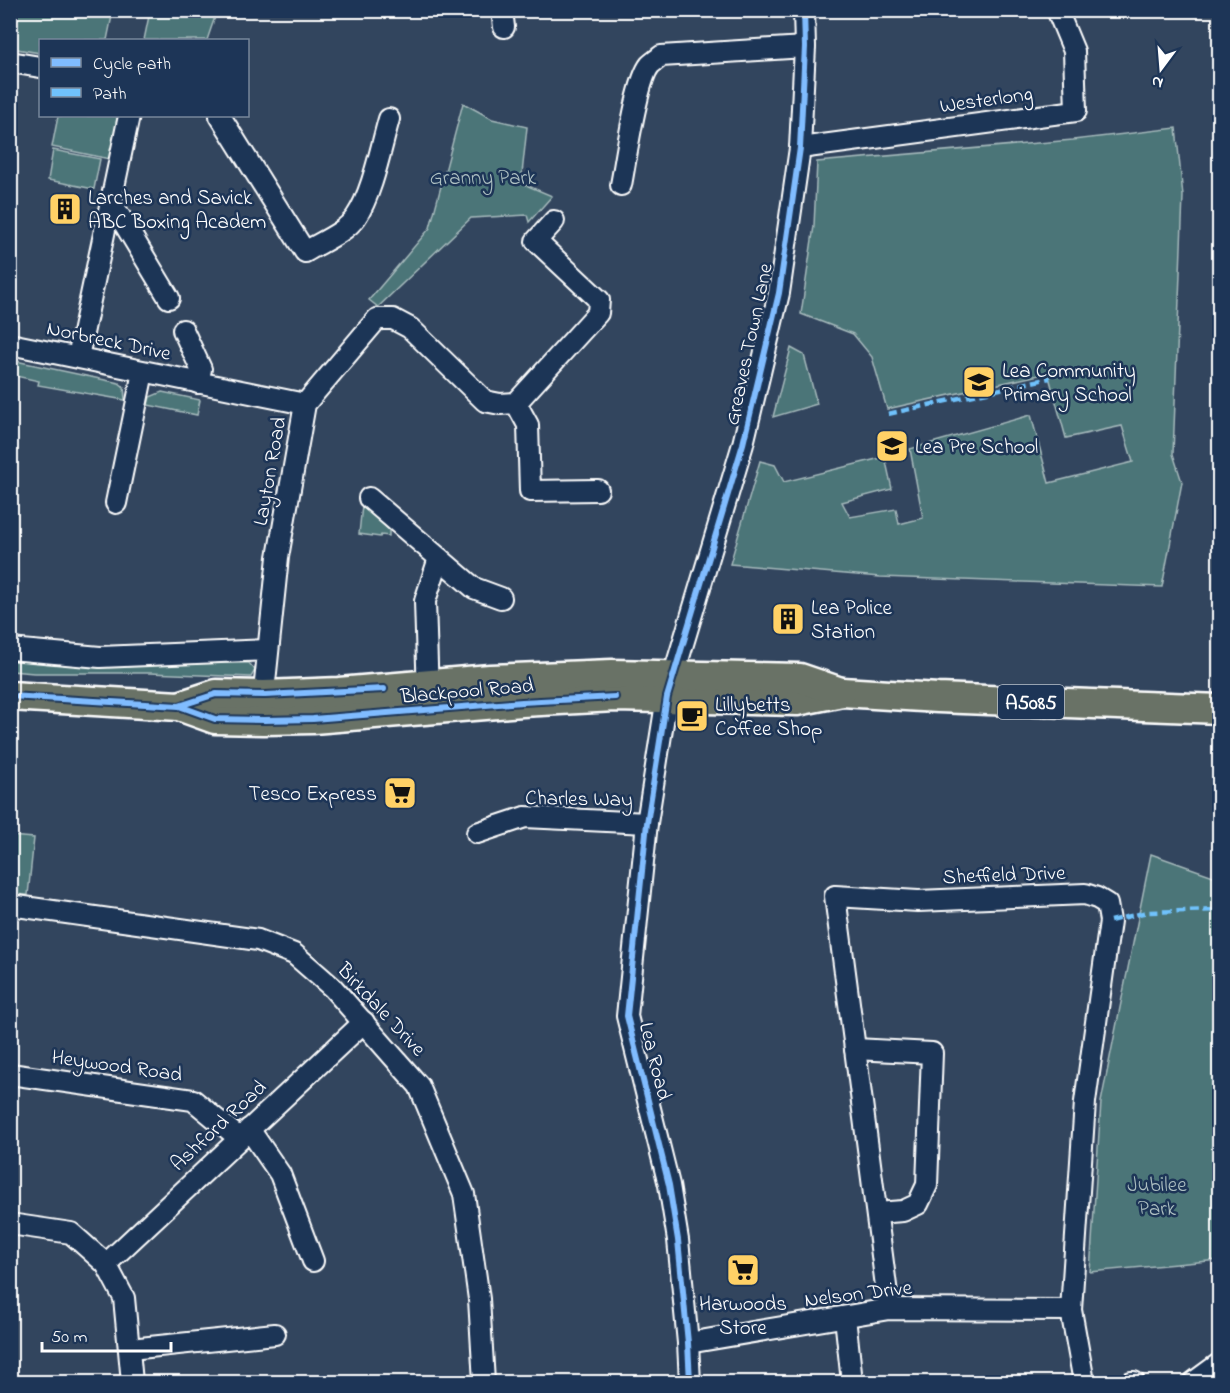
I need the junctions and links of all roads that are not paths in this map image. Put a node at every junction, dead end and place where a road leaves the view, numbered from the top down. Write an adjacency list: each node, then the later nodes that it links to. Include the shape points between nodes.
1 (804, 10): 3 (street, Greaves Town Lane)
2 (1057, 10): 9 (street, Westerlong, via 1074,51 1076,111)
3 (805, 47): 9 (street, Greaves Town Lane); 10 (street, via 661,56 651,64 643,82)
4 (10, 62): 5 (street)
5 (39, 67)
6 (129, 117): 11 (street)
7 (221, 117): 8 (street, via 305,252 355,218 367,194)
8 (389, 119)
9 (800, 148): 28 (street, Greaves Town Lane, via 778,293 745,433)
10 (621, 185)
11 (110, 200): 13 (street); 16 (street)
12 (554, 221): 19 (street, via 536,241 599,300 598,313)
13 (169, 298)
14 (183, 330): 18 (street, Norbreck Drive, via 201,369)
15 (10, 344): 16 (street, Norbreck Drive)
16 (78, 357): 17 (street, Norbreck Drive)
17 (143, 372): 18 (street, Norbreck Drive); 23 (street)
18 (198, 383): 20 (street, Norbreck Drive)
19 (516, 403): 20 (street, Layton Road, via 485,401 410,328 393,319 377,319); 21 (street, via 528,425 530,491)
20 (305, 404): 27 (street, Layton Road, via 278,557)
21 (598, 490)
22 (369, 498): 24 (street)
23 (116, 503)
24 (439, 558): 25 (street, via 474,588); 30 (street, via 425,601)
25 (501, 597)
26 (10, 649): 27 (street, via 100,657)
27 (268, 650): 31 (street, Layton Road)
28 (670, 686): 30 (highway, Blackpool Road / A5085, via 615,697); 32 (highway, Blackpool Road / A5085, via 797,701 842,692); 33 (street, Lea Road)
29 (10, 696): 31 (highway, Blackpool Road / A5085, via 179,706 215,719)
30 (428, 698): 31 (highway, Blackpool Road / A5085, via 313,719)
31 (264, 708)
32 (1220, 709)
33 (646, 823): 34 (street, Charles Way, via 525,817); 48 (street, Lea Road, via 627,1016 669,1185)
34 (477, 833)
35 (10, 905): 36 (street, Birkdale Drive, via 258,940 294,954)
36 (364, 1022): 39 (street, Ashford Road); 52 (street, Birkdale Drive, via 419,1086 464,1194 479,1299)
37 (855, 1048): 40 (street, Sheffield Drive); 40 (street, via 932,1053 927,1185 918,1204 903,1211); 45 (street, Sheffield Drive, via 835,896 918,901 1085,894 1107,904 1110,921 1085,1102)
38 (10, 1074): 39 (street, Heywood Road, via 194,1100)
39 (244, 1134): 42 (street, Heywood Road, via 280,1174); 43 (street, Ashford Road)
40 (877, 1213): 44 (street, Sheffield Drive)
41 (10, 1224): 43 (street, via 71,1233)
42 (313, 1261)
43 (106, 1264): 49 (street, via 124,1298)
44 (890, 1309): 45 (street, Nelson Drive); 46 (street, Nelson Drive)
45 (1071, 1310): 55 (street, Sheffield Drive)
46 (845, 1317): 48 (street, Nelson Drive); 54 (street)
47 (275, 1334): 49 (street)
48 (688, 1343): 53 (street, Lea Road)
49 (130, 1349): 51 (street)
50 (1220, 1363): 56 (street)
51 (132, 1383)
52 (484, 1383)
53 (690, 1383)
54 (852, 1383)
55 (1084, 1383)
56 (1194, 1383)

